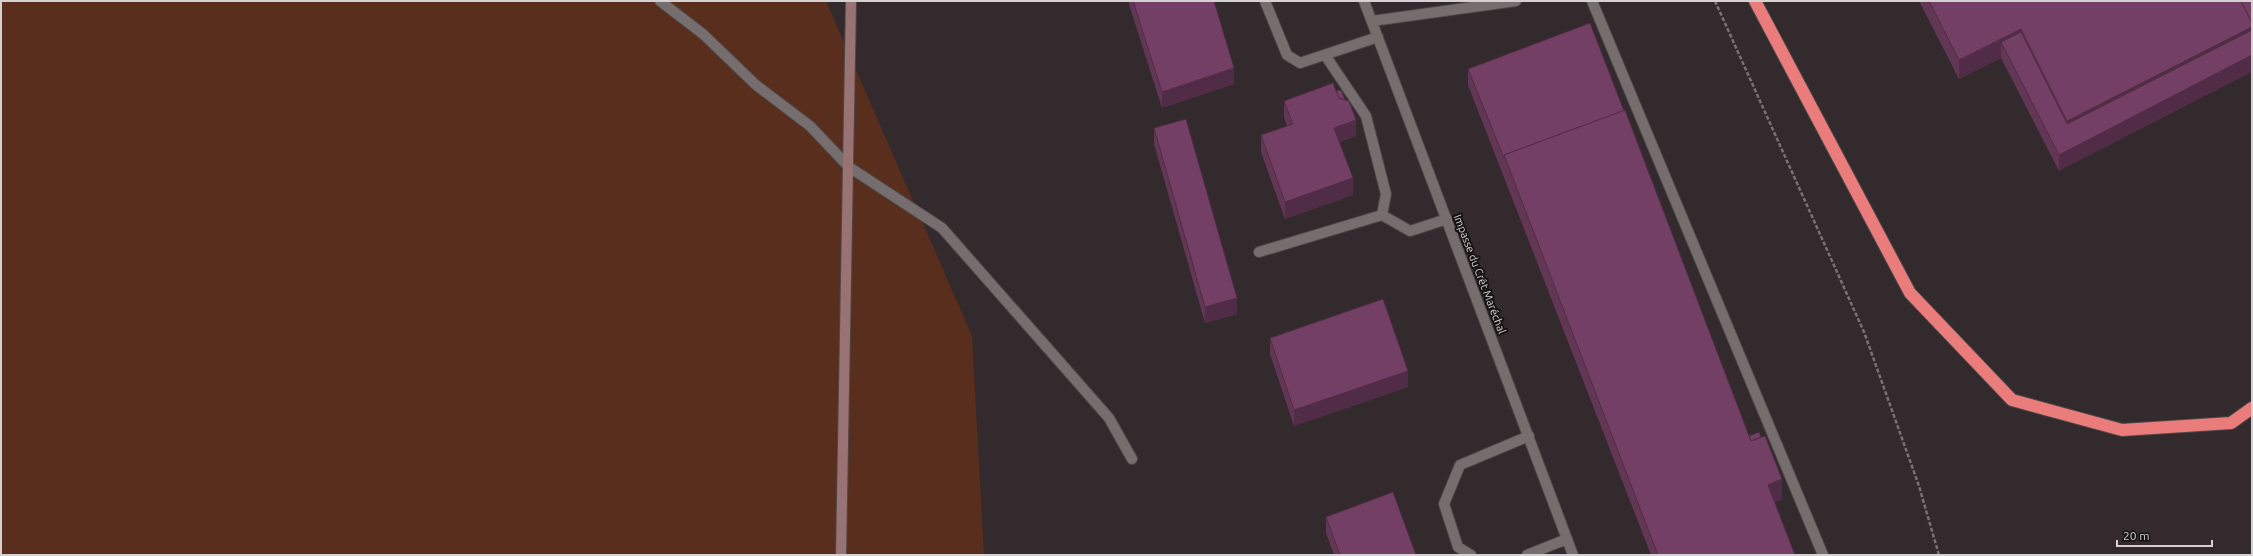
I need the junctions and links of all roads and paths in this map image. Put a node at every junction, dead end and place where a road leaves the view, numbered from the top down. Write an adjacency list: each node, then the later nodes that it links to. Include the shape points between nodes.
1 (660, 1): 12 (street, via 703,34 756,86 810,126)
2 (851, 1): 12 (main road)
3 (1265, 1): 11 (street, via 1287,55 1300,63)
4 (1364, 1): 9 (street, Impasse du Crêt Maréchal)
5 (1516, 1): 9 (street)
6 (1592, 1): 24 (street)
7 (1715, 1): 25 (path, via 1864,332 1919,486)
8 (1755, 1): 16 (highway, via 1910,292 2012,400 2122,430 2231,423)
9 (1372, 21): 10 (street, Impasse du Crêt Maréchal)
10 (1378, 37): 11 (street); 14 (street, Impasse du Crêt Maréchal)
11 (1325, 55): 13 (street, via 1366,116 1386,194)
12 (849, 167): 18 (street, via 942,228 1109,418); 20 (main road)
13 (1382, 215): 14 (street, via 1410,231); 15 (street)
14 (1447, 219): 17 (street, Impasse du Crêt Maréchal)
15 (1259, 252)
16 (2252, 408)
17 (1529, 436): 19 (street, Impasse du Crêt Maréchal); 21 (street, via 1460,465 1444,504 1458,547)
18 (1132, 459)
19 (1567, 539): 22 (street); 23 (street, Impasse du Crêt Maréchal)
20 (841, 555)
21 (1471, 555)
22 (1527, 555)
23 (1573, 555)
24 (1823, 555)
25 (1940, 555)

